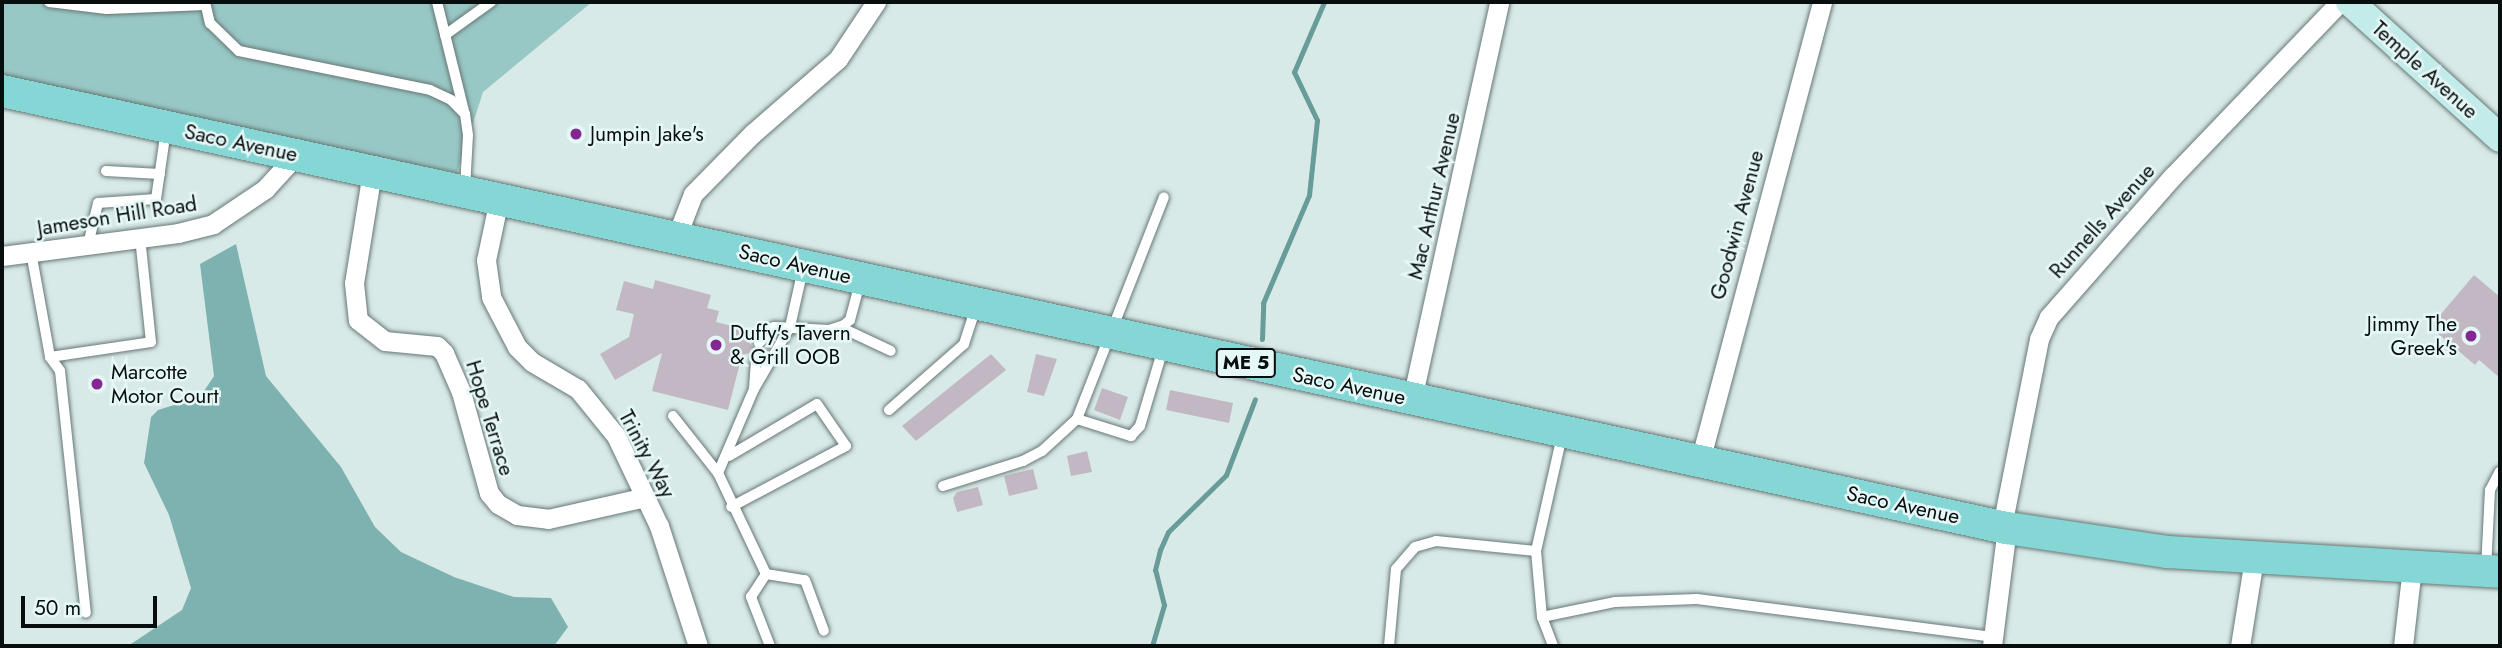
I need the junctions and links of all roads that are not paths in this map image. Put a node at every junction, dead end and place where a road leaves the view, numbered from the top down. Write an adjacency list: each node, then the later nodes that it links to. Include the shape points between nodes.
1 (49, 2): 9 (lane, via 107,9)
2 (437, 2): 10 (lane)
3 (491, 2): 10 (lane)
4 (876, 2): 23 (street, via 838,59 693,194)
5 (1499, 2): 39 (street, Mac Arthur Avenue)
6 (1822, 2): 45 (street, Goodwin Avenue)
7 (2340, 2): 51 (street, Runnells Avenue, via 2147,204 2049,317 2037,348)
8 (2350, 2): 14 (street, Temple Avenue)
9 (205, 4): 12 (lane, via 210,23 239,51 430,90 451,100)
10 (445, 34): 12 (lane)
11 (2, 91): 13 (main road, Saco Avenue / ME 5)
12 (465, 114): 19 (lane, via 469,151)
13 (167, 126): 15 (main road, Saco Avenue / ME 5); 18 (lane)
14 (2500, 138)
15 (296, 155): 17 (main road, Saco Avenue / ME 5); 22 (street, Jameson Hill Road, via 265,189 230,216 178,233)
16 (106, 170): 18 (lane)
17 (372, 172): 19 (main road, Saco Avenue / ME 5); 49 (street, Hope Terrace, via 354,283 359,320 385,341 425,344 444,353 489,493 498,504 517,514 548,519)
18 (160, 174): 24 (lane, via 156,199 98,203)
19 (464, 192): 21 (main road, Saco Avenue / ME 5)
20 (1164, 197): 32 (lane)
21 (499, 199): 23 (main road, Saco Avenue / ME 5); 49 (street, Trinity Way, via 486,260 491,297 517,347 532,362 578,389 602,416)
22 (140, 238): 24 (street, Jameson Hill Road); 36 (lane, via 151,342)
23 (676, 239): 27 (main road, Saco Avenue / ME 5)
24 (88, 244): 25 (street, Jameson Hill Road)
25 (31, 252): 26 (street, Jameson Hill Road); 36 (lane)
26 (2, 256)
27 (804, 265): 28 (main road, Saco Avenue / ME 5); 30 (lane)
28 (861, 279): 29 (main road, Saco Avenue / ME 5); 31 (lane, via 850,320)
29 (977, 304): 32 (main road, Saco Avenue / ME 5); 40 (lane, via 964,344)
30 (790, 327): 31 (lane); 33 (lane, via 770,328); 38 (lane)
31 (840, 327): 35 (lane)
32 (1114, 334): 34 (main road, Saco Avenue / ME 5); 42 (lane)
33 (759, 343)
34 (1164, 345): 39 (main road, Saco Avenue / ME 5); 42 (lane, via 1136,432 1125,437)
35 (891, 351)
36 (50, 357): 57 (lane, via 60,371)
37 (756, 358): 38 (lane)
38 (754, 389): 44 (lane)
39 (1412, 399): 43 (main road, Saco Avenue / ME 5)
40 (889, 410)
41 (673, 416): 47 (lane)
42 (1077, 419): 48 (lane, via 1042,451 1023,461)
43 (1563, 432): 45 (main road, Saco Avenue / ME 5); 52 (lane)
44 (729, 456): 47 (lane); 50 (lane, via 817,404 846,446)
45 (1699, 461): 51 (main road, Saco Avenue / ME 5)
46 (2500, 471): 55 (lane, via 2490,489)
47 (718, 473): 50 (lane)
48 (943, 486)
49 (646, 497): 61 (street, Trinity Way, via 677,573)
50 (731, 507): 56 (lane)
51 (2005, 527): 53 (main road, Saco Avenue / ME 5, via 2138,549); 60 (street, Runnells Avenue)
52 (1536, 551): 58 (lane); 63 (lane, via 1467,541 1436,541 1415,547 1396,569)
53 (2254, 559): 54 (main road, Saco Avenue / ME 5); 65 (street)
54 (2412, 568): 55 (main road, Saco Avenue / ME 5); 66 (street)
55 (2493, 571)
56 (766, 574): 59 (lane, via 805,580); 62 (lane, via 751,597)
57 (86, 612)
58 (1542, 617): 60 (lane, via 1615,602 1697,599); 64 (lane)
59 (824, 631)
60 (1993, 641)
61 (698, 646)
62 (770, 646)
63 (1389, 646)
64 (1553, 646)
65 (2240, 646)
66 (2403, 646)

